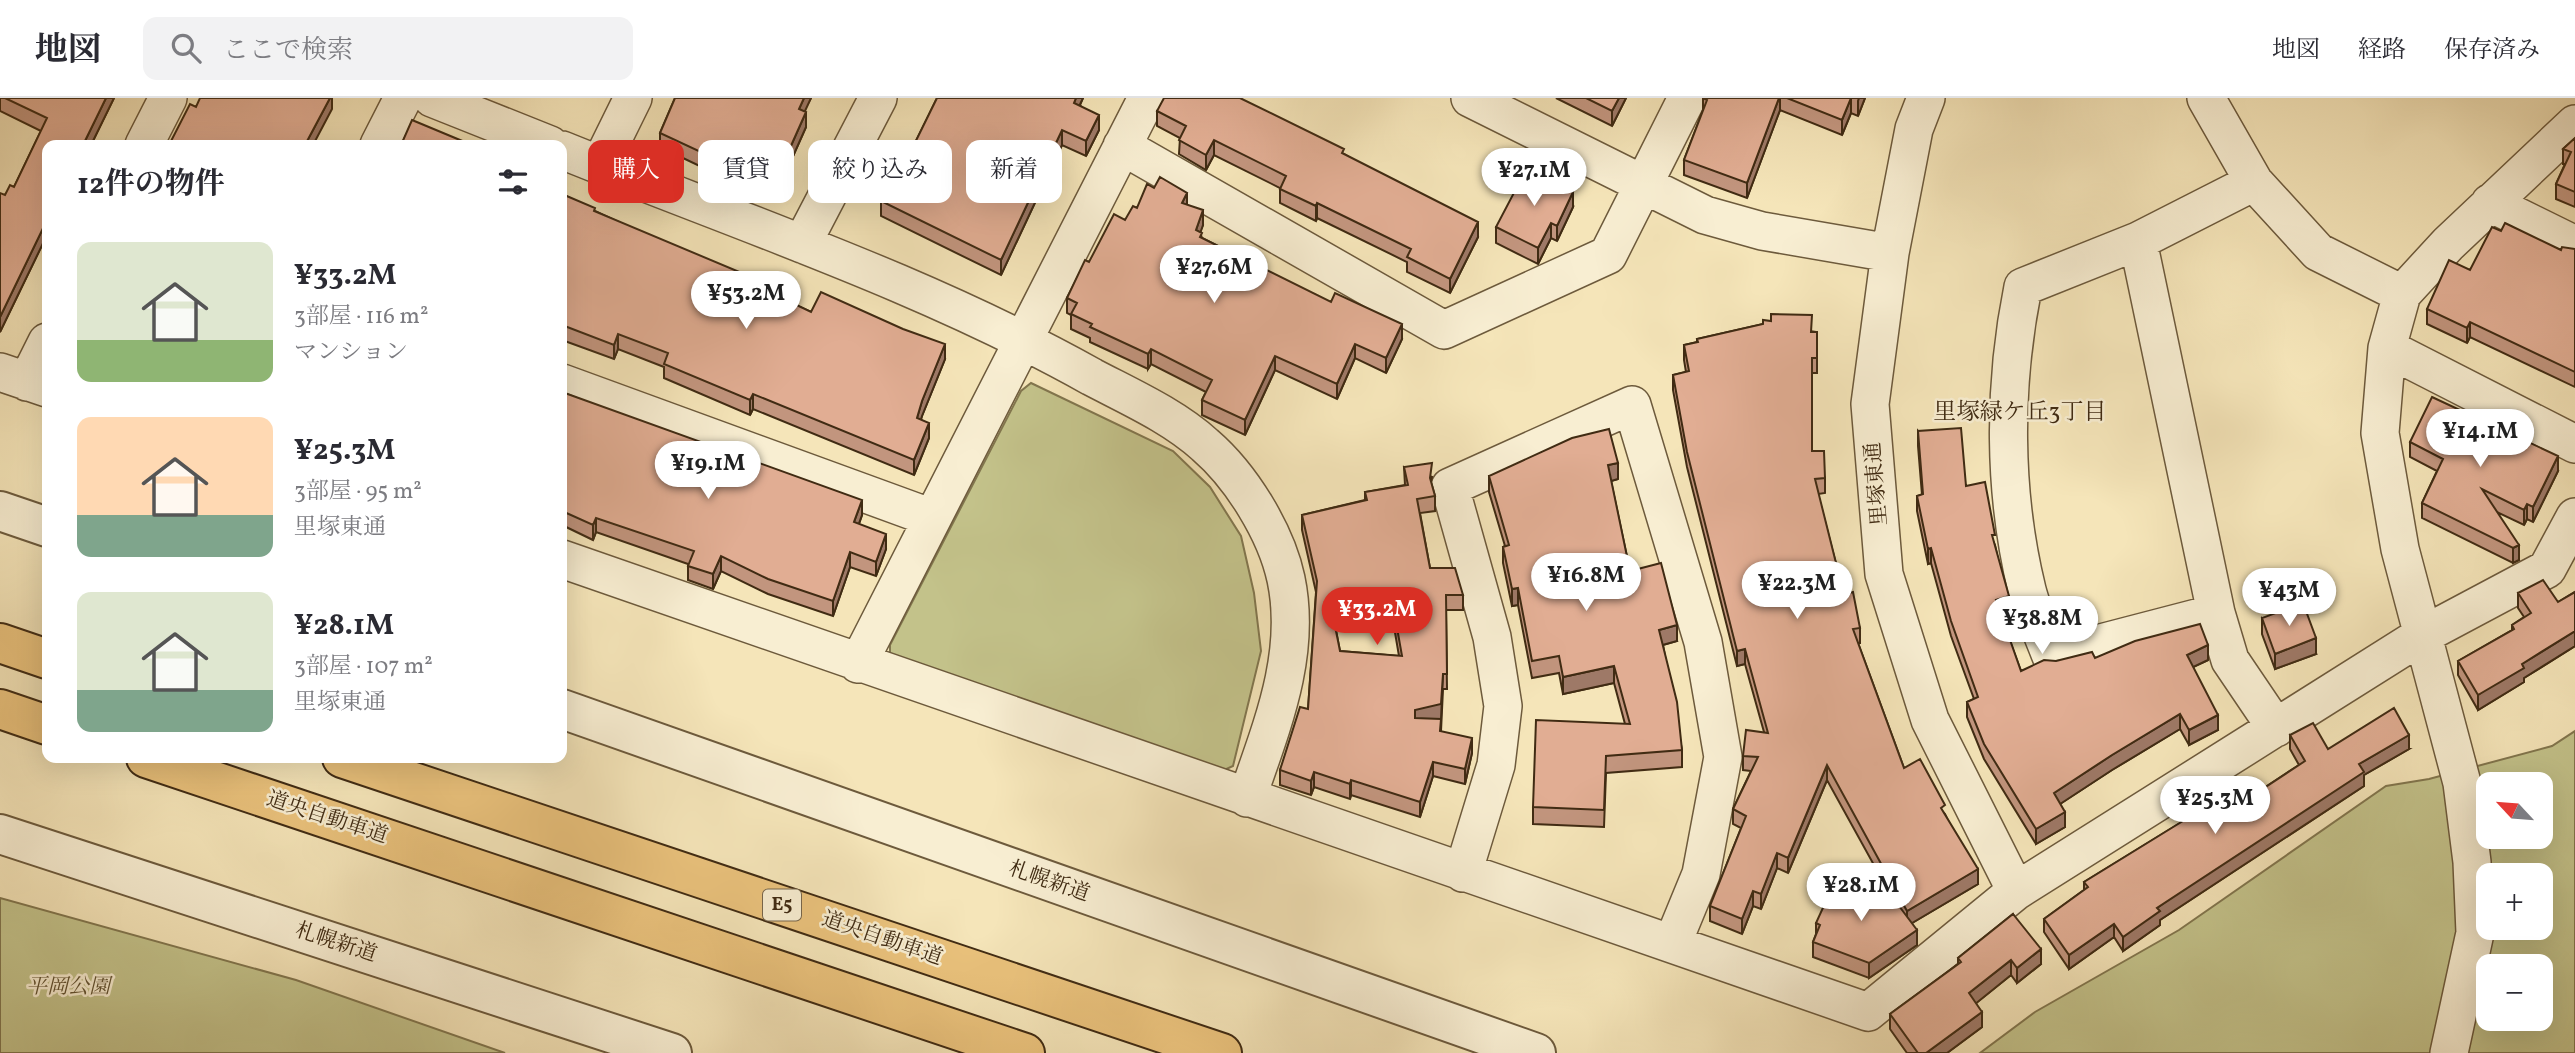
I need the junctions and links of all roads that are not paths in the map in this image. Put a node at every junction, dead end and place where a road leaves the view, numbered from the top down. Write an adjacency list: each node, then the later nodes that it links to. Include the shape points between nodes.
1 (168, 98): 12 (street)
2 (403, 98): 13 (street)
3 (432, 98): 14 (street)
4 (633, 98): 15 (street)
5 (878, 98): 24 (street)
6 (1147, 98): 16 (street)
7 (1470, 98): 20 (street)
8 (1687, 98): 20 (street)
9 (1926, 98): 26 (street, 里塚東通, via 1914,129)
10 (2206, 98): 19 (street)
11 (2575, 124): 22 (street)
12 (147, 140)
13 (382, 140)
14 (537, 140)
15 (612, 140)
16 (1122, 146): 20 (street, via 1444,330 1608,255); 28 (street)
17 (567, 152): 18 (street)
18 (588, 160)
19 (2254, 182): 23 (street); 27 (street, via 2318,252)
20 (1645, 187): 26 (street, via 1705,215 1762,231)
21 (684, 198): 24 (street)
22 (2490, 203): 25 (street); 27 (street)
23 (2138, 241): 39 (street); 39 (street, via 2023,287 2015,324 2008,412 2013,508 2027,591 2051,656)
24 (802, 244): 28 (street)
25 (2575, 245)
26 (1890, 253): 53 (street, 里塚東通, via 1870,404 1884,574 1930,720)
27 (2402, 294): 29 (street)
28 (1024, 340): 36 (street); 50 (street, via 1205,444 1239,480 1263,520 1286,579 1291,642 1279,702)
29 (2386, 348): 33 (street); 40 (street, via 2380,433)
30 (42, 351): 31 (street)
31 (25, 381)
32 (567, 385): 36 (street)
33 (2575, 444)
34 (0, 510): 37 (street)
35 (2575, 517): 40 (street, via 2547,569)
36 (932, 518): 43 (street)
37 (42, 525)
38 (567, 561): 43 (street)
39 (2216, 613): 47 (street, via 2230,660)
40 (2421, 636): 47 (street); 59 (street, via 2462,783 2472,862 2475,933)
41 (0, 643): 42 (highway)
42 (42, 657)
43 (858, 664): 50 (street)
44 (0, 709): 46 (highway)
45 (567, 711): 58 (street, 札幌新道)
46 (42, 723)
47 (2276, 728): 53 (street)
48 (161, 763): 56 (highway, 道央自動車道)
49 (357, 763): 57 (highway, 道央自動車道 / E5)
50 (1247, 798): 52 (street)
51 (0, 834): 55 (street, 札幌新道)
52 (1462, 873): 54 (street); 54 (street, via 1496,765 1503,706 1492,637 1450,487 1632,405 1703,642 1723,757 1701,874)
53 (2016, 891): 54 (street, via 1868,1012)
54 (1673, 942)
55 (672, 1053)
56 (1025, 1053)
57 (1222, 1053)
58 (1536, 1053)
59 (2449, 1053)

